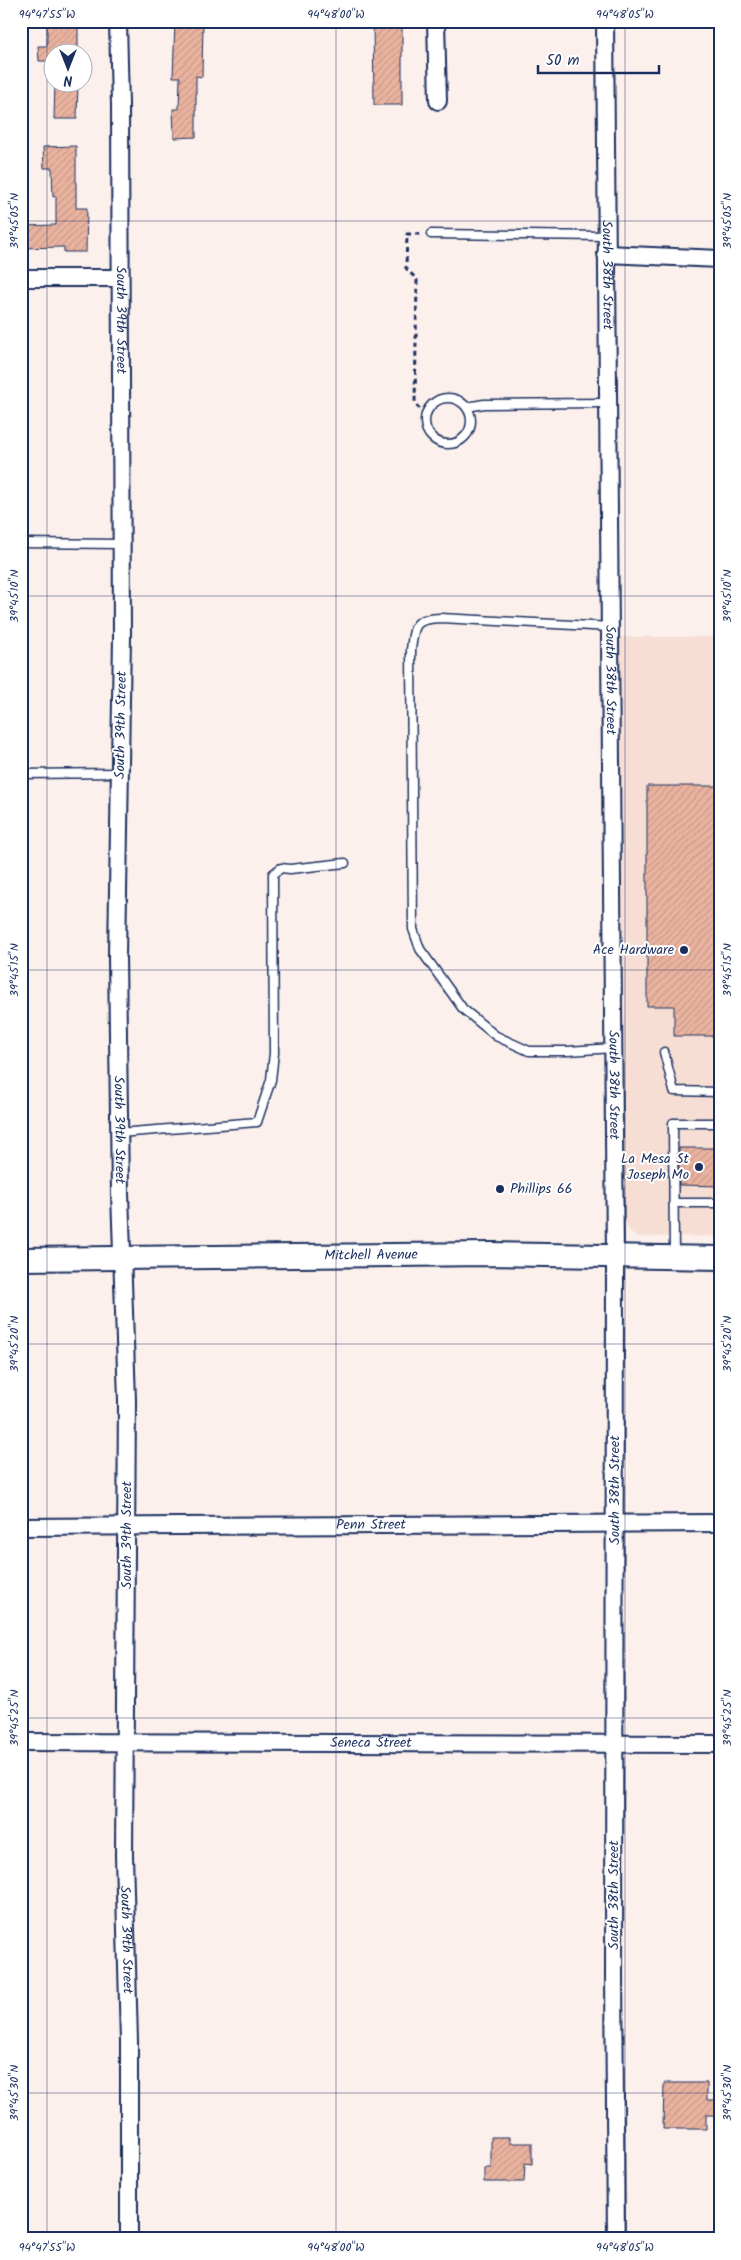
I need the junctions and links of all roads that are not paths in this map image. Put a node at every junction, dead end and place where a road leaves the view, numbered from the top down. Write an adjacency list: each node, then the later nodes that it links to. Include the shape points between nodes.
1 (118, 21): 10 (street, South 39th Street)
2 (436, 21): 4 (street)
3 (605, 21): 6 (street, South 38th Street)
4 (438, 101)
5 (430, 234): 6 (lane)
6 (606, 236): 7 (street, South 38th Street)
7 (606, 254): 8 (street); 11 (street, South 38th Street)
8 (720, 259)
9 (21, 278): 10 (street)
10 (120, 278): 14 (street, South 39th Street)
11 (608, 403): 12 (lane, via 484,404); 15 (street, South 38th Street)
12 (467, 407): 12 (lane, via 471,418 470,430 463,439 452,444 440,443 431,437 425,426 431,406 449,398 459,400)
13 (21, 543): 14 (lane)
14 (122, 544): 16 (street, South 39th Street)
15 (611, 627): 19 (street, South 38th Street); 19 (lane, via 425,618 418,623 413,634 411,650 413,929 420,949 462,1009 496,1036 529,1051)
16 (120, 773): 17 (lane); 23 (street, South 39th Street)
17 (21, 774)
18 (346, 863): 23 (lane, via 281,868 273,874 274,1053 271,1080 257,1122)
19 (614, 1048): 26 (street, South 38th Street)
20 (664, 1052): 21 (lane, via 674,1091)
21 (720, 1092)
22 (720, 1123): 24 (lane, via 673,1123)
23 (119, 1133): 27 (street, South 39th Street)
24 (674, 1203): 25 (lane); 28 (lane)
25 (720, 1203)
26 (615, 1257): 27 (street, Mitchell Avenue, via 491,1254); 28 (street, Mitchell Avenue); 32 (street, South 38th Street)
27 (123, 1258): 30 (street, Mitchell Avenue); 33 (street, South 39th Street)
28 (674, 1258): 29 (street, Mitchell Avenue)
29 (720, 1258)
30 (21, 1259)
31 (720, 1522): 32 (street, Penn Street)
32 (615, 1523): 33 (street, Penn Street); 37 (street, South 38th Street)
33 (128, 1526): 34 (street, Penn Street); 35 (street, South 39th Street)
34 (21, 1527)
35 (126, 1741): 36 (street, Seneca Street); 37 (street, Seneca Street); 39 (street, South 39th Street, via 124,1855)
36 (21, 1742)
37 (615, 1742): 38 (street, Seneca Street); 40 (street, South 38th Street)
38 (720, 1744)
39 (129, 2239)
40 (616, 2239)

